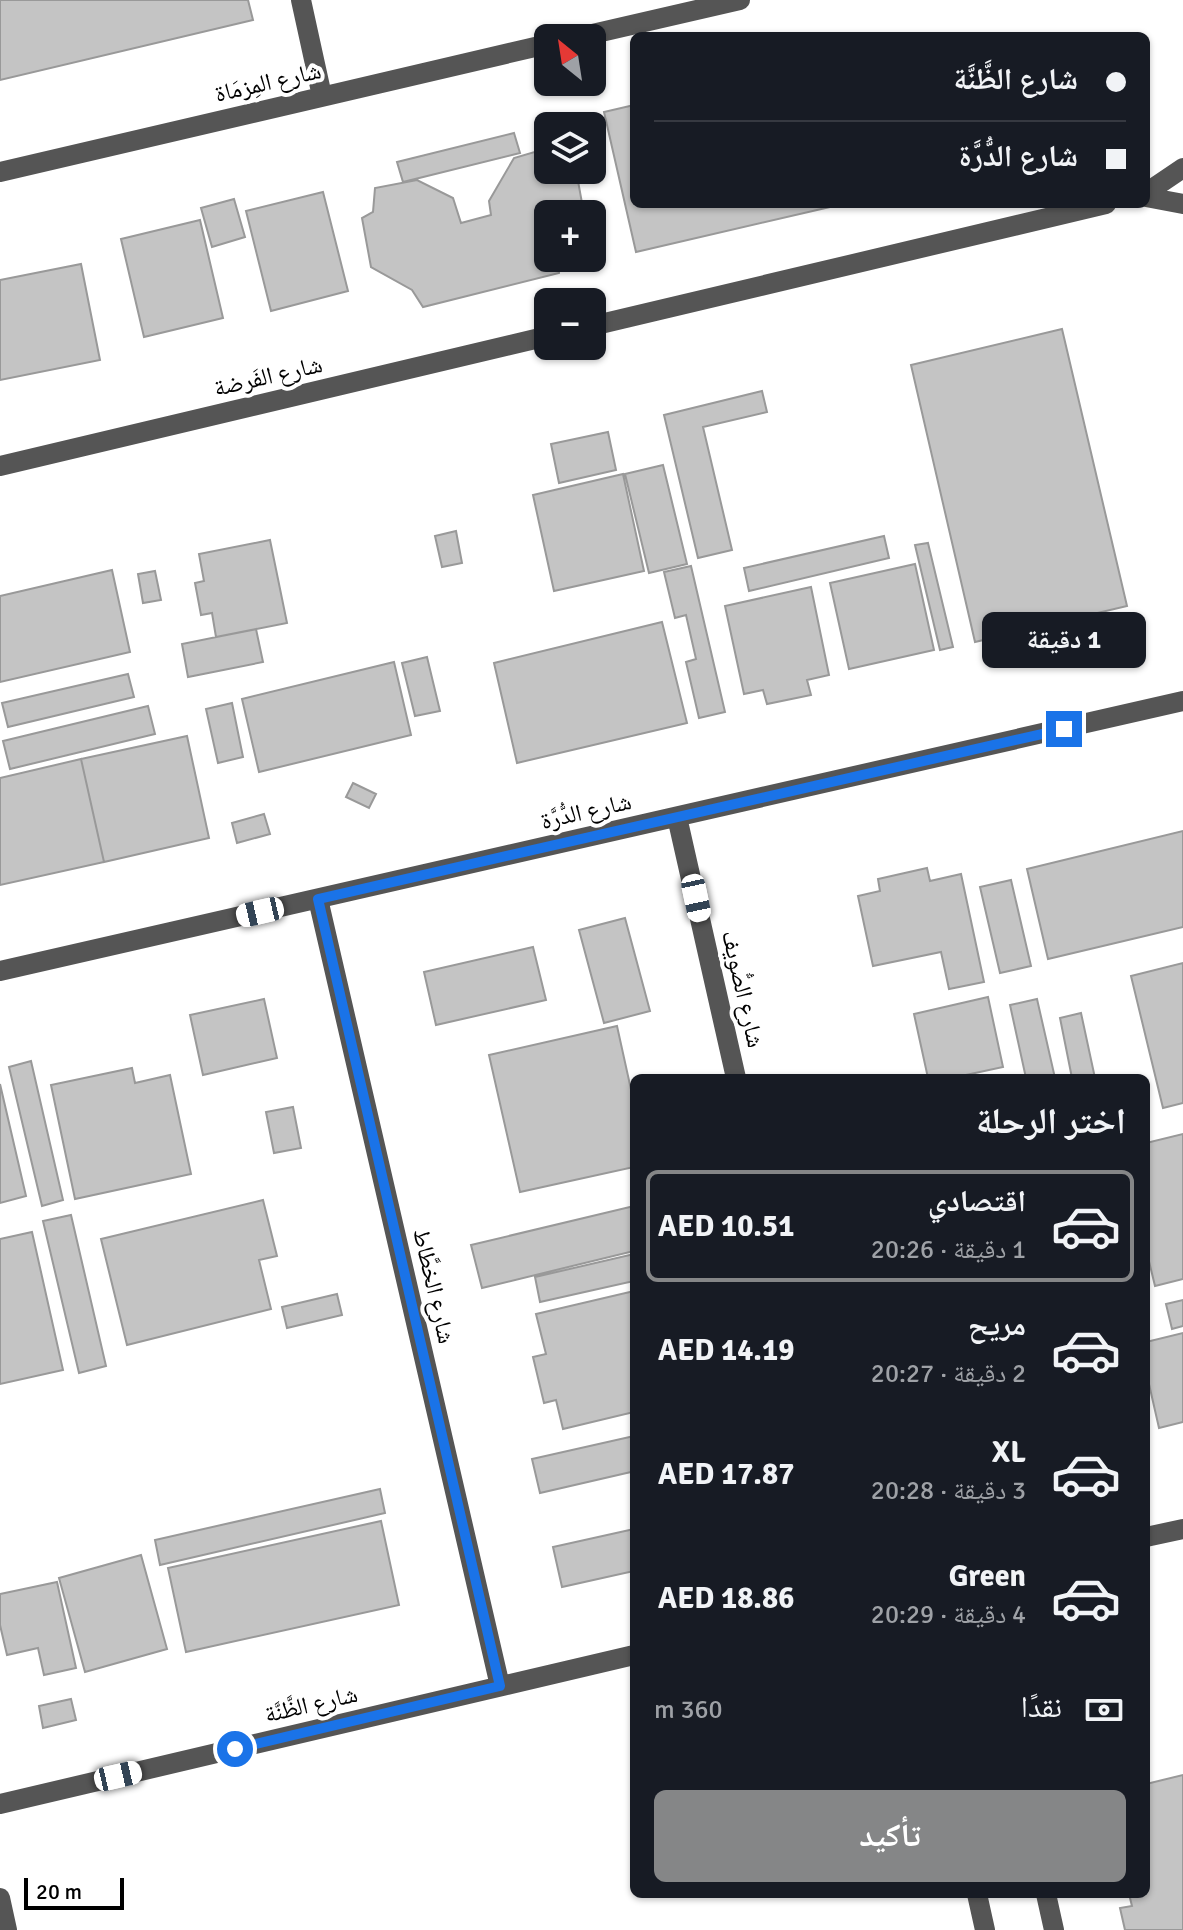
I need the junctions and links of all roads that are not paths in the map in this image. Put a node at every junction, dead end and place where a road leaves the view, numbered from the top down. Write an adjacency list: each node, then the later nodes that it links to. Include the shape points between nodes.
1 (301, 0): 5 (street)
2 (740, 0): 3 (street)
3 (606, 31)
4 (534, 47): 5 (street, شارع المِزمَاة)
5 (322, 96): 7 (street, شارع المِزمَاة)
6 (1183, 168): 8 (street)
7 (0, 172)
8 (1150, 192)
9 (1150, 196): 10 (street)
10 (1183, 204)
11 (1089, 208): 12 (street)
12 (606, 323)
13 (534, 339): 14 (street, شارع الفَرضة)
14 (0, 466)
15 (1183, 701): 16 (street, شارع الدُّرَّة)
16 (677, 817): 17 (street, شارع الدُّرَّة); 19 (street, شارع الصُّويف)
17 (318, 899): 18 (street, شارع الدُّرَّة); 23 (street, شارع الخطَّاط)
18 (0, 971)
19 (735, 1074)
20 (1183, 1529): 21 (street)
21 (1150, 1536)
22 (630, 1656): 23 (street, شارع الظَّنَّة)
23 (500, 1686): 24 (street, شارع الظَّنَّة)
24 (0, 1804)
25 (0, 1898): 28 (street)
26 (978, 1898): 29 (street)
27 (1047, 1898): 30 (street)
28 (7, 1930)
29 (985, 1930)
30 (1054, 1930)

